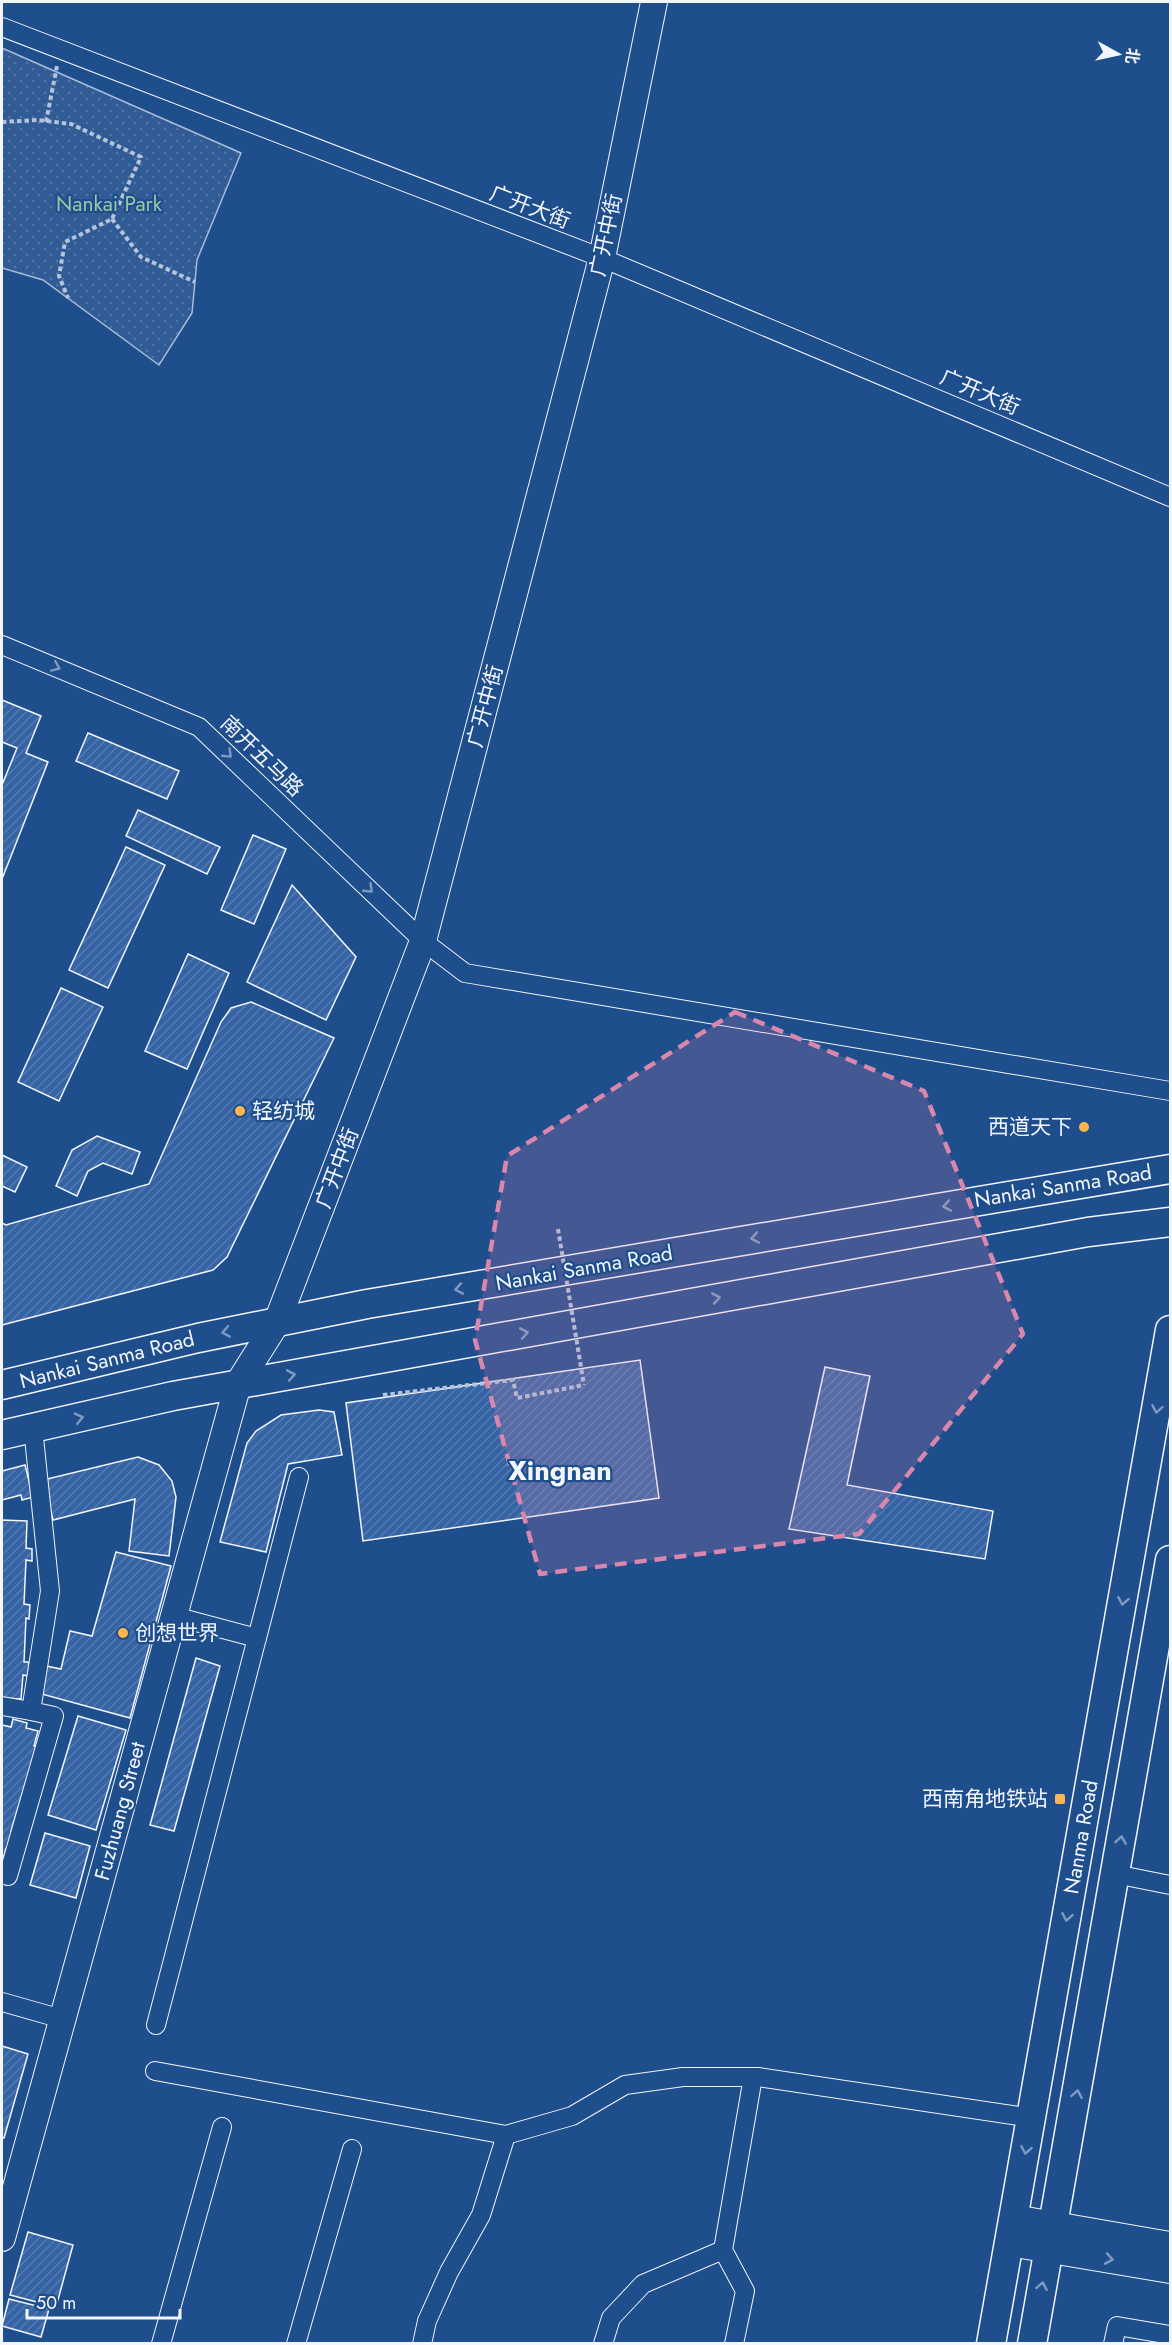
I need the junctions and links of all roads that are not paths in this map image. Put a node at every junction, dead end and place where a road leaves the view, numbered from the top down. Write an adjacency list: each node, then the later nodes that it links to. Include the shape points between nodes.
1 (654, 2): 3 (street, 广开中街)
2 (2, 27): 3 (street, 广开大街)
3 (602, 258): 4 (street, 广开大街); 6 (street, 广开中街)
4 (1170, 497)
5 (2, 645): 6 (street, 南开五马路, one-way to 6, via 199,727)
6 (423, 941): 7 (street, 南开五马路, via 465,973); 10 (street, 广开中街)
7 (1170, 1091)
8 (1170, 1169): 10 (main road, Nankai Sanma Road, one-way to 10)
9 (1170, 1222): 13 (main road, one-way to 9, via 1088,1232)
10 (277, 1322): 12 (main road, Nankai Sanma Road, one-way to 12); 13 (street, 广开中街)
11 (1170, 1330): 31 (main road, Nanma Road, one-way to 31)
12 (6, 1381)
13 (238, 1384): 14 (main road, one-way to 13); 18 (street, Fuzhuang Street)
14 (33, 1428): 15 (main road); 22 (street, via 50,1591)
15 (2, 1435)
16 (299, 1477): 19 (street)
17 (1170, 1560): 20 (main road, Nanma Road)
18 (174, 1616): 19 (street); 27 (street, Fuzhuang Street)
19 (257, 1638): 28 (street)
20 (1162, 1647): 24 (main road, Nanma Road, one-way to 20)
21 (2, 1706): 22 (street)
22 (31, 1711): 23 (street, via 54,1716 8,1876)
23 (2, 1874)
24 (1115, 1874): 25 (street); 36 (main road, Nanma Road, one-way to 24)
25 (1170, 1885)
26 (2, 2002): 27 (street)
27 (62, 2019): 37 (street, Fuzhuang Street)
28 (156, 2025)
29 (154, 2071): 33 (street)
30 (753, 2077): 31 (street); 33 (street, via 683,2077 625,2085 572,2116); 39 (street)
31 (1032, 2118): 35 (main road, Nanma Road, one-way to 35)
32 (222, 2127): 42 (street)
33 (506, 2136): 44 (street, via 481,2215 449,2272)
34 (352, 2148): 43 (street)
35 (1012, 2231): 36 (street); 47 (main road, Nanma Road)
36 (1051, 2237): 38 (street); 40 (street, one-way to 40); 48 (main road, Nanma Road, one-way to 36)
37 (2, 2238)
38 (1170, 2245)
39 (723, 2250): 45 (street, via 643,2284 611,2318); 46 (street, via 745,2291)
40 (1170, 2270)
41 (1170, 2335): 49 (street, via 1117,2326)
42 (161, 2343)
43 (296, 2343)
44 (422, 2343)
45 (603, 2343)
46 (734, 2343)
47 (991, 2343)
48 (1032, 2343)
49 (1113, 2343)

